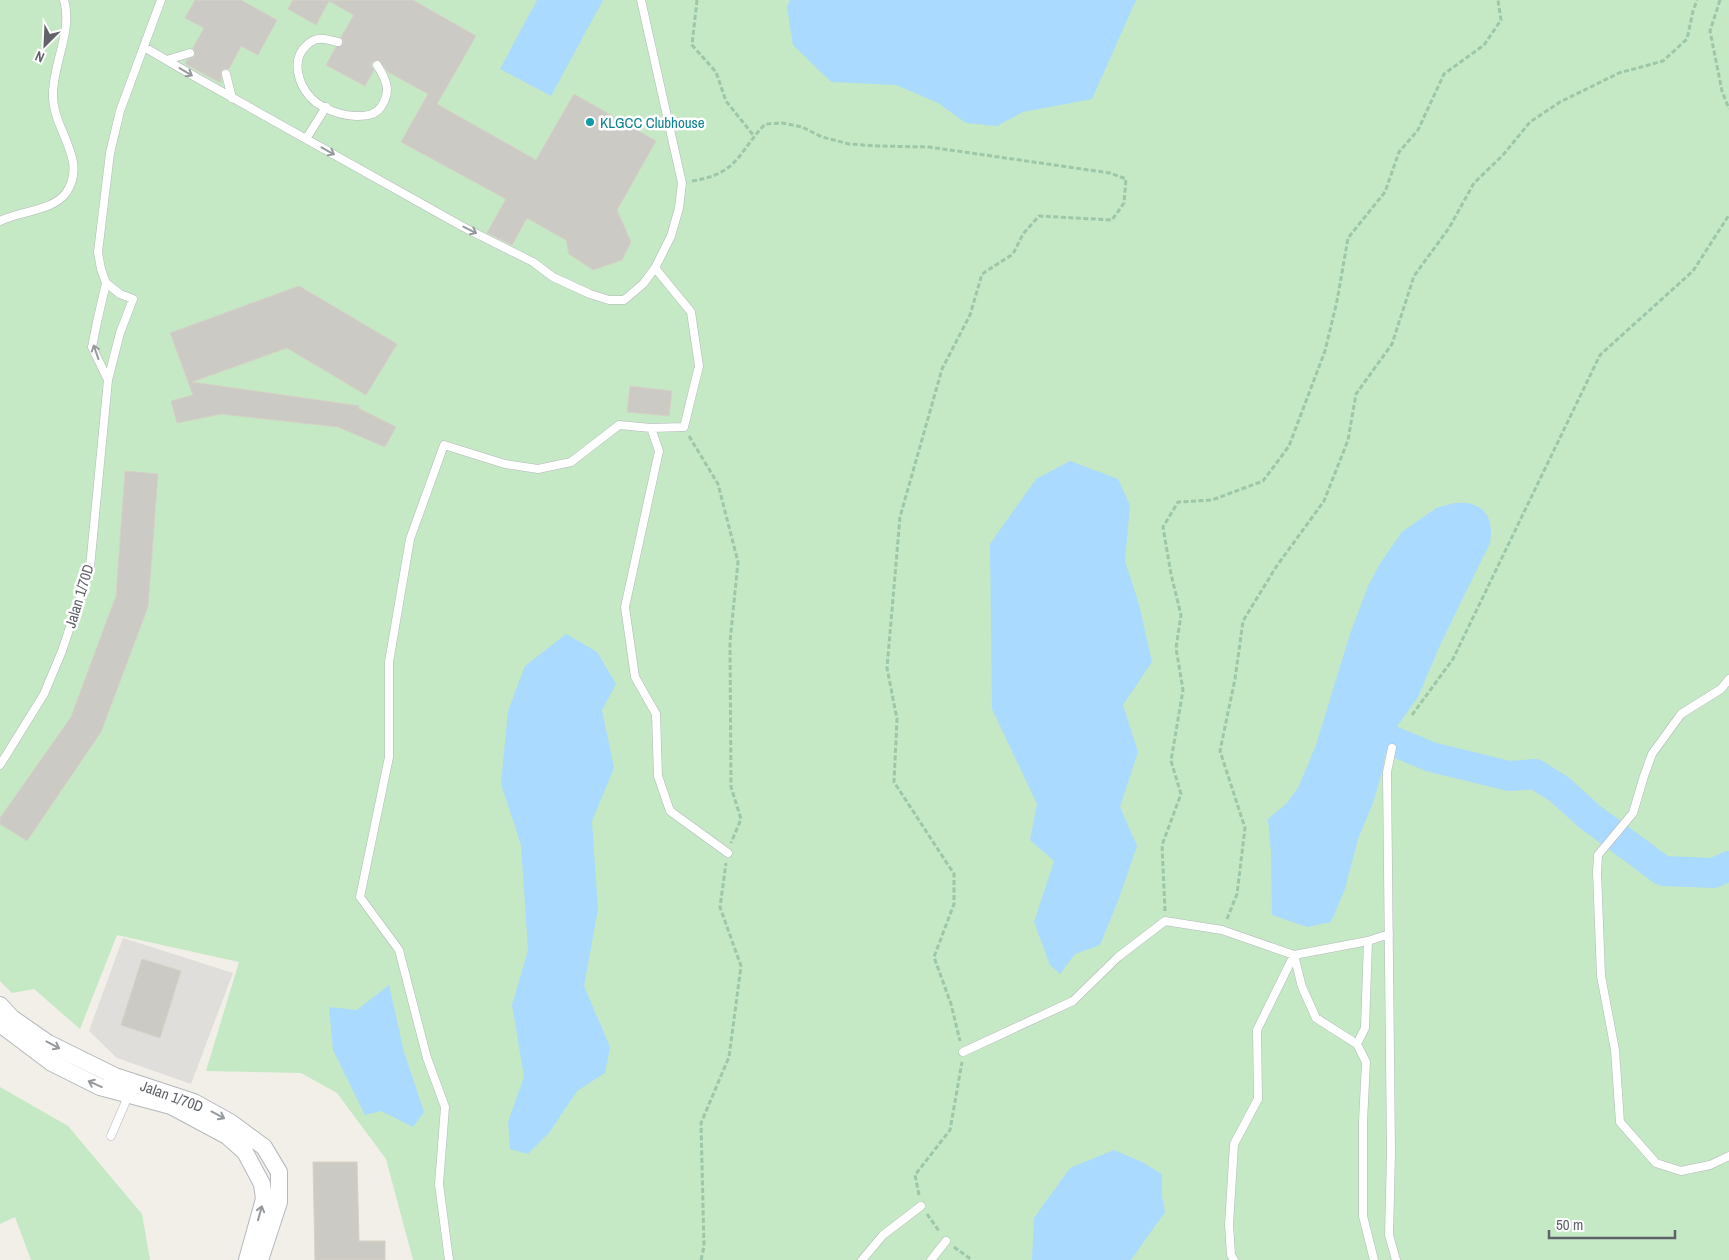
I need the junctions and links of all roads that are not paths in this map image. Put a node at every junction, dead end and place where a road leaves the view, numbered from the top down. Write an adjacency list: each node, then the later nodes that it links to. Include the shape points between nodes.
1 (64, 0): 13 (lane, via 67,14 53,94 56,114 75,168 73,180 57,201)
2 (161, 0): 5 (lane)
3 (641, 0): 14 (lane, via 682,183 671,236)
4 (338, 42): 11 (lane, via 314,40 300,52 296,66 311,98)
5 (144, 47): 7 (lane); 15 (lane, via 120,111 110,153 98,252)
6 (190, 53): 7 (lane)
7 (167, 60): 10 (lane, one-way to 10)
8 (376, 65): 11 (lane, via 388,86 387,97 379,109 370,116 353,116)
9 (226, 74): 10 (lane)
10 (232, 98): 12 (lane)
11 (326, 107): 12 (lane)
12 (306, 139): 14 (lane, one-way to 14, via 465,228 533,262 553,277 590,294 609,300 624,300 643,284)
13 (0, 221)
14 (655, 268): 17 (lane, via 691,312 699,366 684,427)
15 (106, 283): 16 (lane, one-way to 15, via 92,347); 16 (lane, Jalan 1/70D, via 133,299)
16 (108, 380): 20 (lane, Jalan 1/70D, via 90,567 44,694)
17 (651, 428): 21 (lane, via 659,451 626,607 634,676 656,714 658,776 670,811); 36 (lane, via 619,425 571,462 538,469 505,464 444,445 410,539 389,662 389,757 360,897 399,950 427,1058 445,1107 439,1184)
18 (1729, 679): 31 (lane, via 1721,688 1680,714 1652,754 1633,813 1598,855 1597,872 1601,976 1616,1050 1620,1122 1656,1163 1680,1171 1710,1165)
19 (1392, 748): 22 (lane, via 1387,772)
20 (0, 765)
21 (728, 853)
22 (1389, 934): 23 (lane); 41 (lane, via 1389,1235)
23 (1368, 941): 24 (lane); 27 (lane, via 1365,1028)
24 (1294, 955): 27 (lane, via 1302,987 1316,1018); 28 (lane, via 1222,930 1165,921 1118,957 1073,1001); 39 (lane, via 1257,1030 1258,1099 1234,1144 1229,1225)
25 (0, 1005): 35 (street, Jalan 1/70D, one-way to 35, via 12,1018 48,1043 115,1076 194,1102 230,1122 264,1147 279,1172 279,1202)
26 (0, 1024): 29 (street, Jalan 1/70D, one-way to 26, via 100,1087 52,1063)
27 (1357, 1044): 40 (lane, via 1366,1062 1363,1216)
28 (963, 1052)
29 (129, 1094): 30 (lane); 34 (street, Jalan 1/70D, one-way to 29, via 264,1199 262,1184 245,1152 227,1136 171,1106)
30 (111, 1136)
31 (1729, 1156)
32 (921, 1206): 37 (lane, via 883,1235)
33 (946, 1241): 38 (lane)
34 (247, 1260)
35 (260, 1260)
36 (450, 1260)
37 (862, 1260)
38 (931, 1260)
39 (1234, 1260)
40 (1374, 1260)
41 (1396, 1260)

